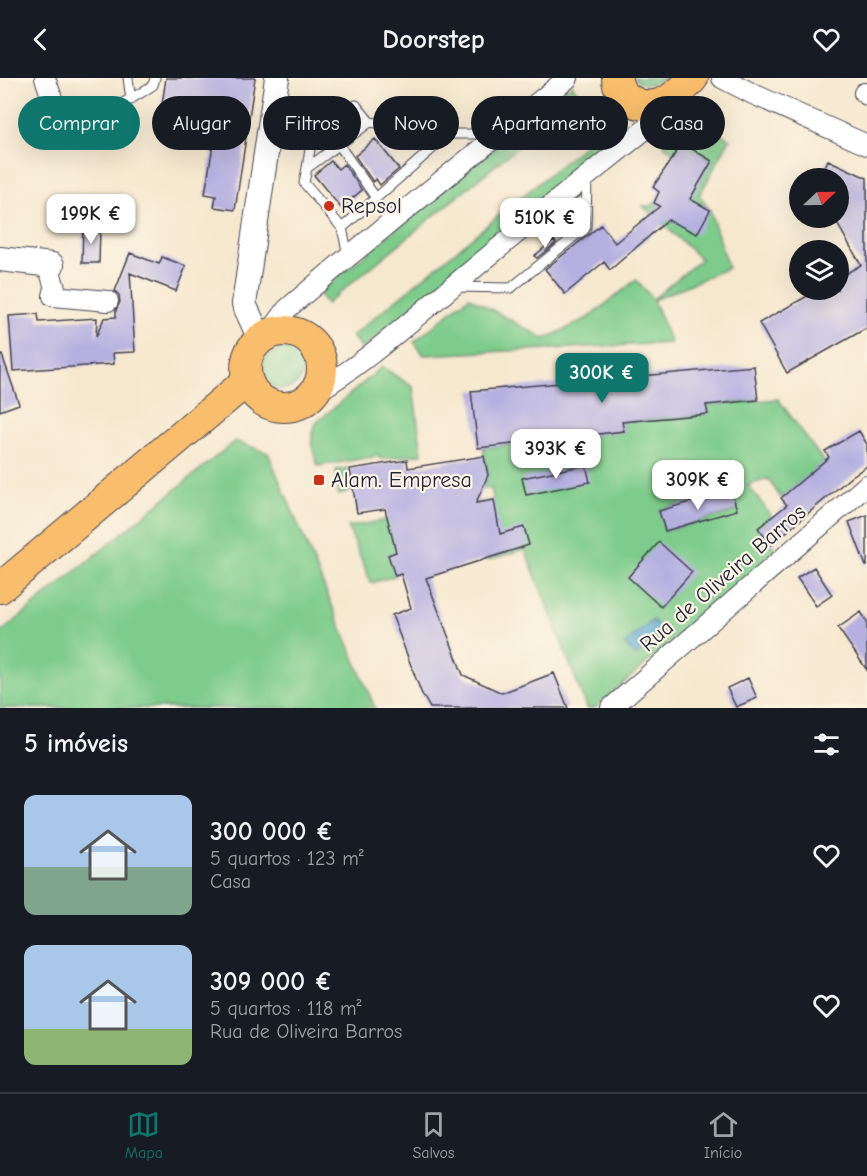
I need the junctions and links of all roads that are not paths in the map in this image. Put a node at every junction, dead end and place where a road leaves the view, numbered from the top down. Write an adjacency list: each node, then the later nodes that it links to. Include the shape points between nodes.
1 (45, 78): 9 (street)
2 (128, 78): 10 (lane)
3 (155, 78): 11 (lane, via 153,85)
4 (277, 78): 33 (street, via 244,304)
5 (568, 78): 12 (street)
6 (617, 78): 14 (main road, via 622,94)
7 (693, 78): 13 (main road)
8 (722, 78): 19 (street)
9 (51, 96)
10 (130, 96)
11 (137, 96)
12 (546, 96)
13 (672, 96)
14 (640, 103)
15 (370, 122): 16 (lane); 17 (lane); 24 (lane, via 356,105 311,143)
16 (373, 122)
17 (361, 129)
18 (640, 133): 25 (street)
19 (867, 145)
20 (332, 150): 24 (lane)
21 (342, 150): 26 (lane)
22 (431, 150): 26 (lane)
23 (481, 150): 28 (street)
24 (307, 168): 27 (lane, via 304,183)
25 (587, 175): 31 (street); 31 (lane, via 586,227 511,288)
26 (376, 198): 27 (lane)
27 (342, 228): 28 (lane)
28 (349, 256): 33 (street, via 287,309)
29 (0, 259): 30 (street)
30 (50, 265): 32 (street, via 53,296)
31 (451, 287): 35 (street, via 380,348)
32 (108, 301)
33 (265, 336): 34 (main road, via 252,347 247,358); 35 (main road, via 281,330 293,331 317,350 322,373)
34 (247, 381): 35 (main road, via 269,406 293,406); 37 (main road)
35 (313, 394)
36 (867, 485): 38 (street, Rua de Oliveira Barros)
37 (0, 588)
38 (611, 708)

